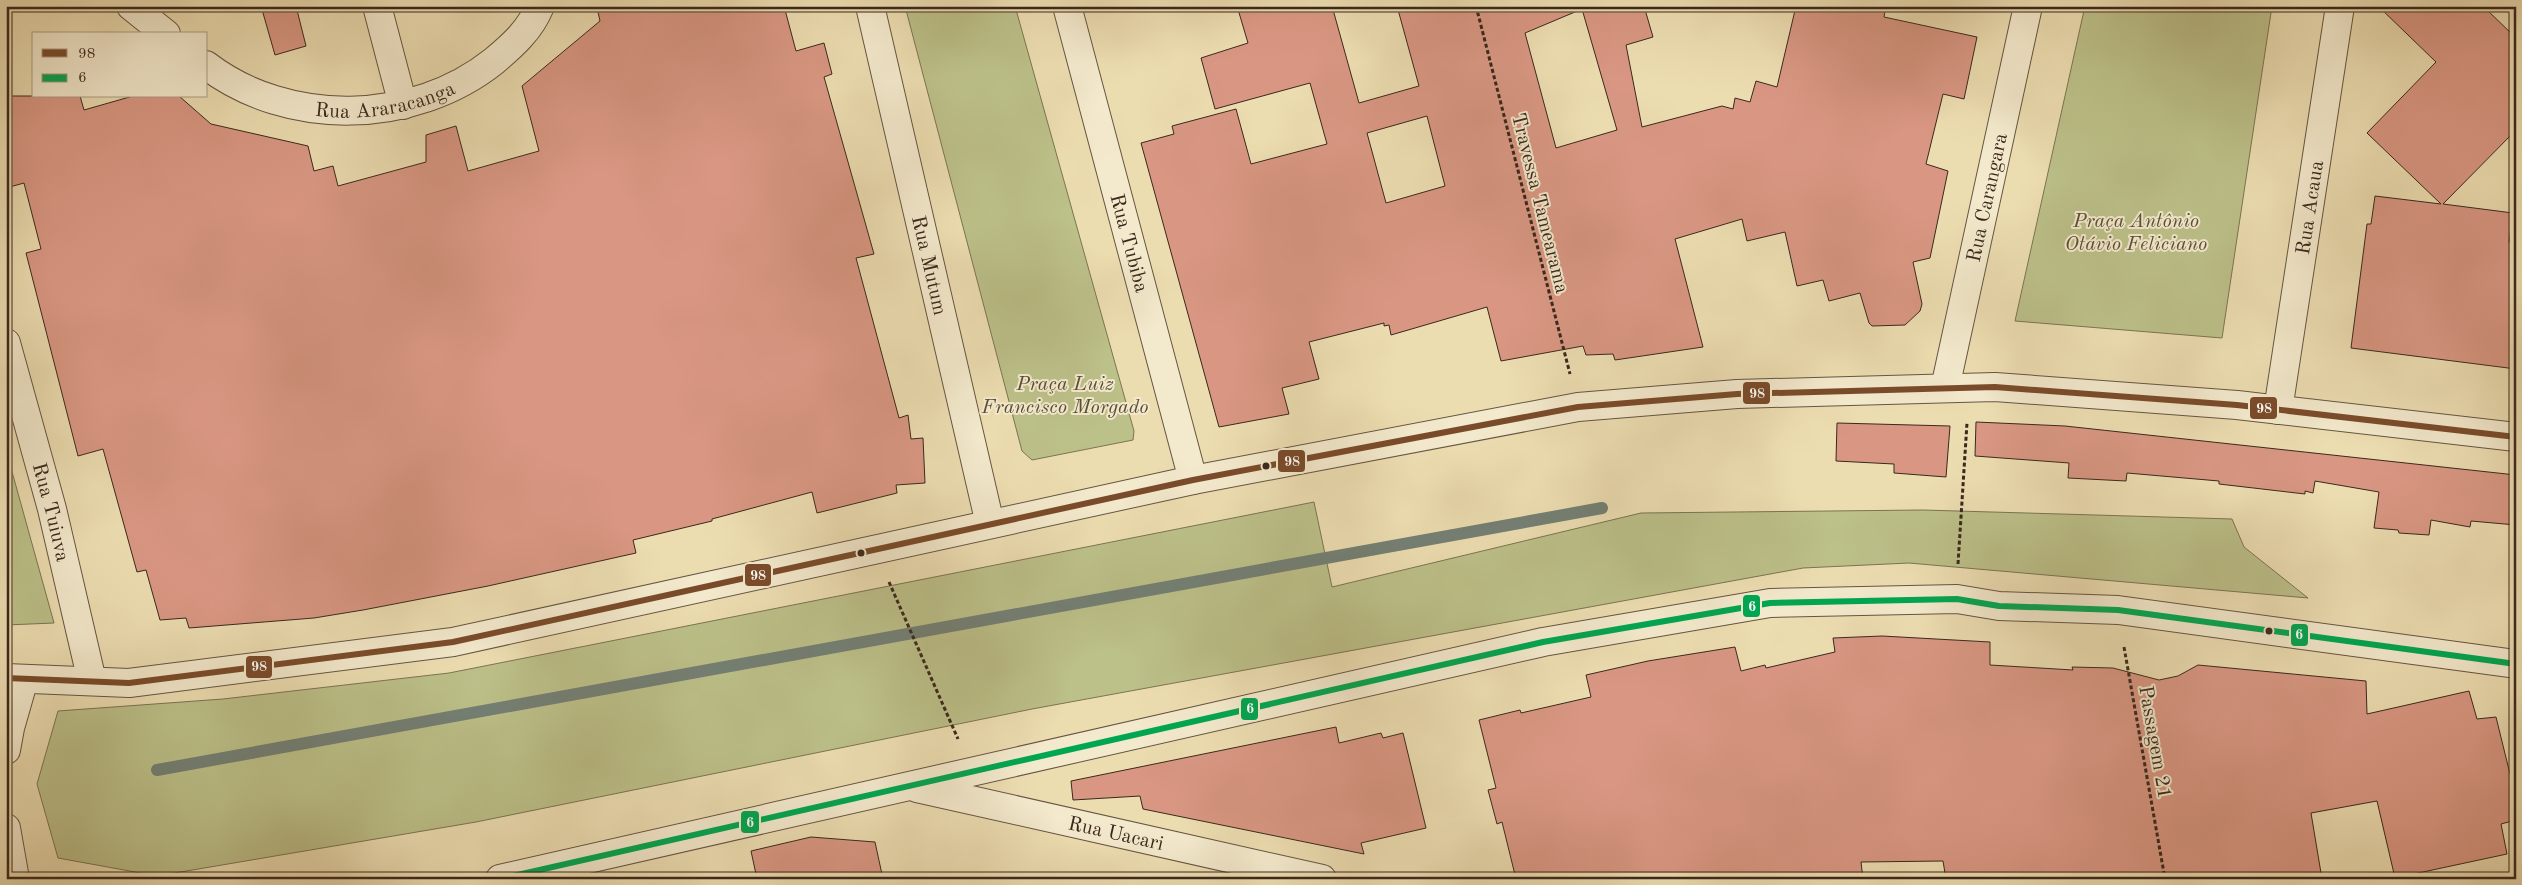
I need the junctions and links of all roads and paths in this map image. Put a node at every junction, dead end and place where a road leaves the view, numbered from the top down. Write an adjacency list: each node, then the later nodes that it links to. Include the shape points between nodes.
1 (131, 6): 9 (street)
2 (377, 6): 11 (street)
3 (540, 6): 11 (street, Rua Araracanga, via 534,21 514,44 474,76)
4 (870, 6): 18 (street, Rua Mutum)
5 (1067, 6): 17 (street, Rua Tubiba)
6 (1476, 6): 14 (path, Travessa Tamearama)
7 (2028, 6): 13 (street, Rua Carangara)
8 (2340, 6): 15 (street, Rua Acaua)
9 (164, 32)
10 (208, 66): 11 (street, Rua Araracanga, via 273,101 336,112)
11 (403, 104)
12 (6, 343): 24 (street, Rua Tuiuva, via 52,509)
13 (1958, 388): 14 (street, via 1737,394); 15 (street, via 1995,387); 19 (path, via 1962,493)
14 (1578, 407): 17 (street)
15 (2278, 410): 16 (street)
16 (2516, 437)
17 (1193, 480): 18 (street)
18 (990, 524): 24 (street, via 453,642 129,682)
19 (1958, 573)
20 (893, 592): 26 (path)
21 (2118, 610): 22 (street); 26 (street, via 1999,606 1958,599 1770,603 1543,642); 32 (path, Passagem 21)
22 (2516, 664)
23 (15, 678): 24 (street); 25 (street)
24 (92, 682)
25 (6, 750)
26 (972, 771): 27 (street)
27 (910, 786): 30 (street); 31 (street, Rua Uacari)
28 (6, 828): 29 (street)
29 (15, 879)
30 (500, 879)
31 (1322, 879)
32 (2165, 879)

